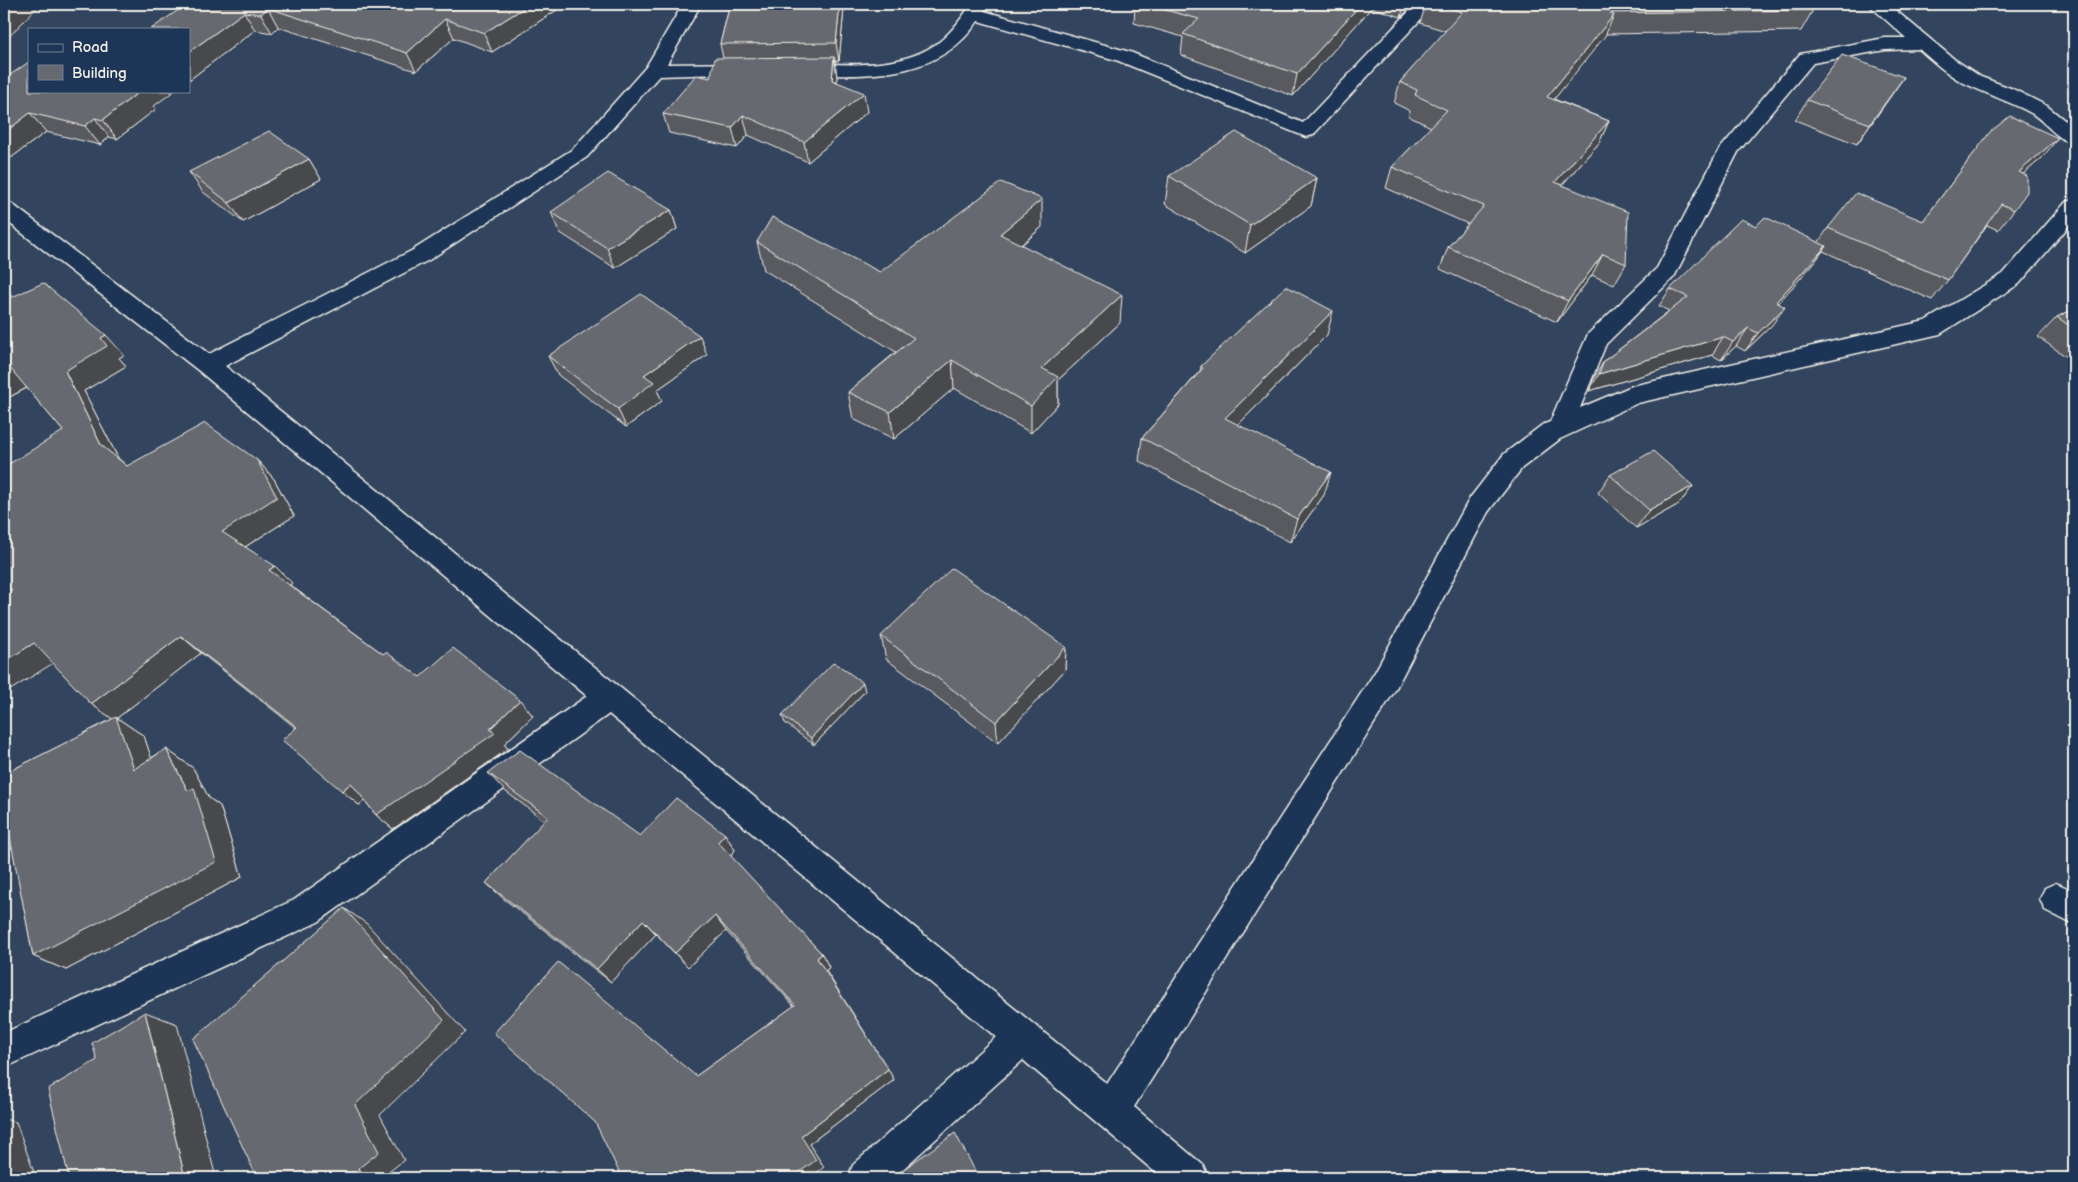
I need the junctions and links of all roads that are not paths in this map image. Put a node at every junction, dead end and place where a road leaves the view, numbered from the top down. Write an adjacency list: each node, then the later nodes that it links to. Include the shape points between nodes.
1 (692, 4): 6 (street)
2 (1426, 4): 4 (street, via 1306,131 1123,56)
3 (1877, 4): 5 (street)
4 (977, 9): 6 (street, via 970,22 942,50 890,69)
5 (1924, 44): 7 (street, via 1974,81 2040,110); 11 (street, via 1885,44 1807,58 1728,150 1666,272 1596,340)
6 (654, 70): 10 (street, via 580,153 530,187 421,255)
7 (2074, 138)
8 (2074, 207): 11 (street, via 2011,279 1932,328 1632,396)
9 (4, 209): 10 (street)
10 (208, 365): 12 (street)
11 (1560, 428): 15 (street, via 1513,461 1479,505 1385,681)
12 (609, 697): 13 (street); 14 (street, via 306,910)
13 (1023, 1037): 15 (street); 16 (street)
14 (4, 1051)
15 (1111, 1110): 17 (street)
16 (866, 1178)
17 (1190, 1178)

